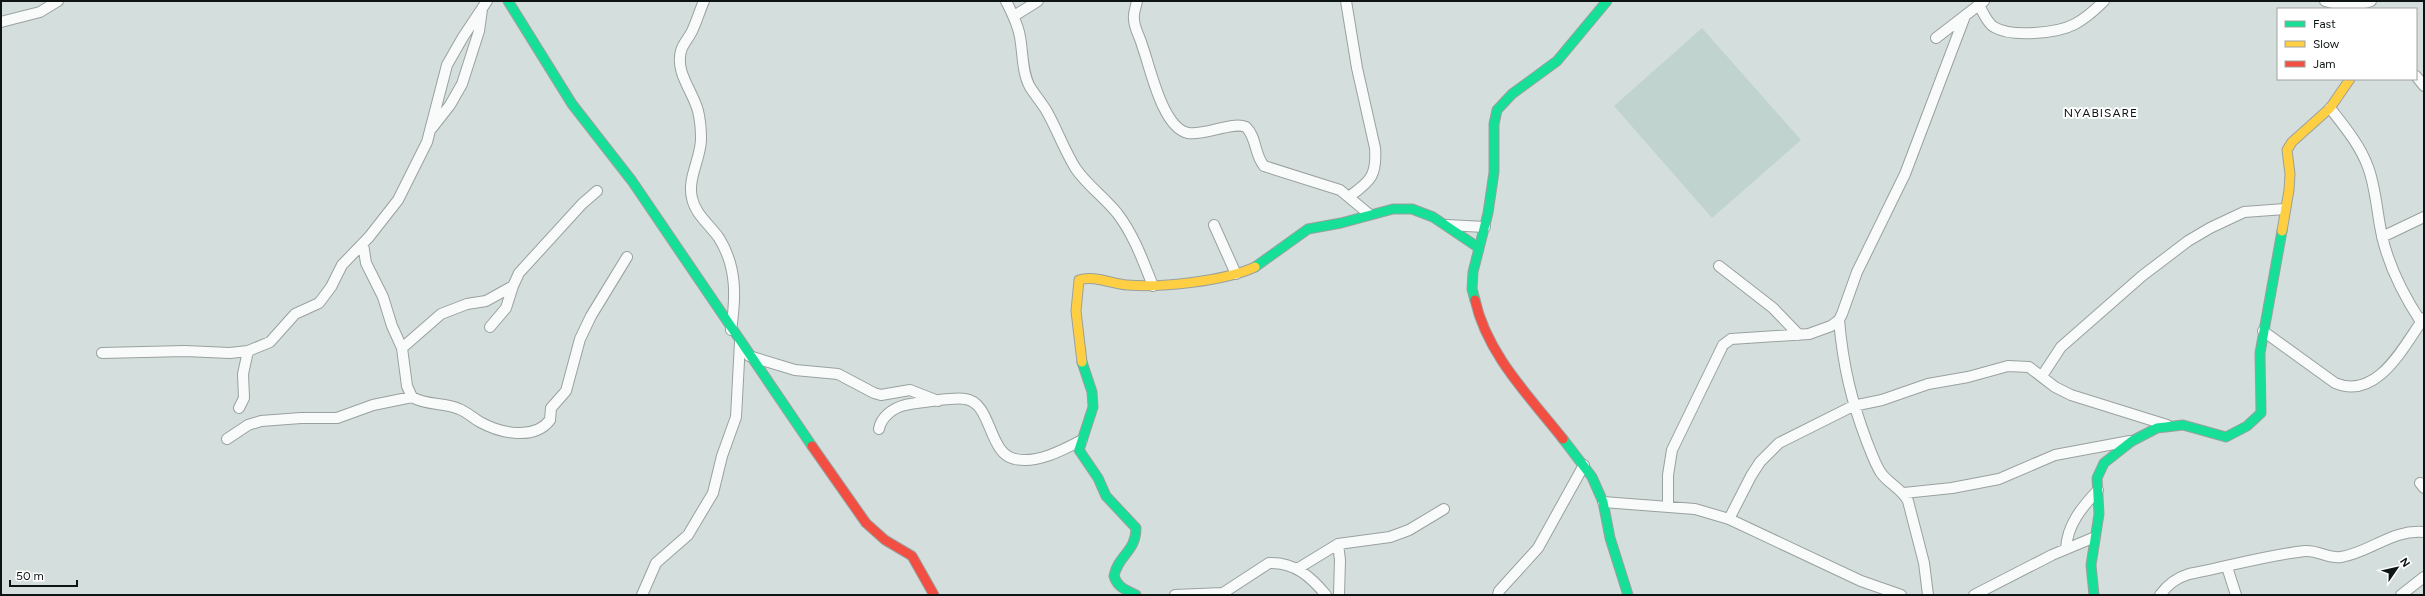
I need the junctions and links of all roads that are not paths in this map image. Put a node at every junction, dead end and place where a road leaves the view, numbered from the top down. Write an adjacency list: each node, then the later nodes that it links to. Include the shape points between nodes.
1 (58, 1): 16 (street, via 40,12)
2 (508, 1): 42 (street, via 568,98 587,126 617,160)
3 (704, 1): 42 (street, via 693,30 681,50 682,70 698,112 702,140 691,185 692,198 696,210 719,239 735,281)
4 (1006, 1): 14 (street)
5 (1038, 1): 14 (street)
6 (1137, 1): 24 (street, via 1133,20 1150,76 1178,128 1199,133 1242,126 1251,134 1259,160 1266,167 1331,186)
7 (1346, 1): 24 (street, via 1376,160 1375,170 1368,183)
8 (1607, 1): 30 (street, via 1557,61 1512,94 1497,110 1494,124 1494,172)
9 (2104, 1): 12 (street, via 2074,24 2052,31 2029,33 2004,31 1993,27)
10 (2325, 1): 11 (street, via 2352,6)
11 (2372, 1)
12 (1981, 3): 15 (street)
13 (485, 5): 22 (street, via 462,84); 22 (street, via 462,37 447,65)
14 (1014, 16): 38 (street, via 1030,87 1046,111 1065,152 1077,170 1089,186 1111,206 1128,229 1139,249)
15 (1965, 16): 17 (street); 39 (street, via 1906,174 1857,272)
16 (1, 22)
17 (1936, 38)
18 (2417, 77): 20 (street)
19 (2349, 80): 21 (street)
20 (2424, 86)
21 (2330, 108): 25 (street, via 2288,147 2286,154 2290,174); 31 (street, via 2368,168)
22 (431, 130): 32 (street, via 398,200)
23 (597, 191): 37 (street, via 526,265)
24 (1350, 196): 26 (street)
25 (2285, 209): 43 (street); 50 (street, via 2244,212 2188,241 2142,276 2061,347)
26 (1369, 214): 29 (street, via 1406,208); 36 (street, via 1344,223 1309,229 1256,267)
27 (2424, 217): 31 (street)
28 (1214, 225): 36 (street)
29 (1447, 225): 30 (street); 33 (street)
30 (1484, 228): 33 (street)
31 (2382, 237): 40 (street, via 2400,286)
32 (363, 244): 46 (street, via 366,263 383,297); 47 (street, via 342,265 319,303 295,314 270,342)
33 (1479, 248): 60 (street, via 1472,289 1475,306 1487,336 1504,363)
34 (627, 257): 51 (street, via 591,316 580,340 566,391 551,408 550,420 540,430 522,433 504,431 478,421 460,409 428,404)
35 (1719, 266): 44 (street, via 1773,308)
36 (1236, 274): 38 (street)
37 (513, 286): 41 (street, via 506,308); 46 (street, via 486,301 466,304 441,314)
38 (1153, 286): 58 (street, via 1107,284 1086,277 1079,280 1076,290 1078,333 1082,367 1091,390 1093,404)
39 (1839, 320): 44 (street, via 1821,331); 53 (street, via 1843,362)
40 (2422, 320): 43 (street, via 2401,353 2383,373 2355,387 2346,388 2320,374)
41 (490, 328)
42 (731, 330): 45 (street)
43 (2263, 331): 55 (street, via 2258,367 2262,403 2261,413 2256,419 2235,434 2224,437 2189,426)
44 (1799, 335): 64 (street, via 1731,339 1723,345 1672,450 1668,475)
45 (740, 342): 49 (street); 75 (street, via 736,417 722,456 713,493 688,535 656,562)
46 (402, 348): 51 (street, via 407,386)
47 (248, 351): 48 (street); 54 (street, via 244,374 245,394)
48 (102, 353)
49 (749, 356): 52 (street, via 795,370 838,374 881,395 910,390); 76 (street, via 866,523 885,540 912,556)
50 (2042, 376): 53 (street, via 2029,367 2008,366 1928,384 1882,400); 55 (street, via 2071,395)
51 (412, 397): 57 (street, via 373,405 337,418 261,421 248,425)
52 (938, 401): 56 (street, via 899,407 885,416); 58 (street, via 966,398 972,401 987,421 1001,451 1014,459 1044,456)
53 (1853, 406): 62 (street, via 1880,472); 66 (street, via 1779,443 1771,450 1751,476)
54 (240, 408)
55 (2169, 425): 59 (street, via 2151,430)
56 (879, 428)
57 (227, 439)
58 (1082, 440): 77 (street, via 1079,446 1080,454 1098,478 1102,490 1136,528 1136,540 1118,563 1114,574 1119,585)
59 (2132, 441): 61 (street, via 2100,468 2097,478); 62 (street, via 2055,455 1999,480)
60 (1584, 465): 63 (street); 74 (street, via 1538,548)
61 (2098, 490): 68 (street, via 2099,514); 70 (street, via 2079,513 2069,532)
62 (1904, 493): 83 (street, via 1919,538)
63 (1603, 502): 64 (street); 81 (street, via 1610,538)
64 (1668, 506): 66 (street, via 1695,509)
65 (1444, 509): 69 (street, via 1421,524 1395,535 1377,540)
66 (1730, 519): 82 (street, via 1861,581)
67 (2424, 532): 71 (street, via 2394,534 2370,547 2340,557 2308,551)
68 (2095, 537): 70 (street); 85 (street, via 2091,565)
69 (1338, 544): 72 (street); 80 (street)
70 (2066, 549): 84 (street)
71 (2227, 567): 86 (street, via 2179,577); 87 (street)
72 (1297, 569): 78 (street, via 1282,563 1269,563 1223,593); 79 (street, via 1312,578)
73 (2424, 577): 88 (street)
74 (1497, 594)
75 (642, 595)
76 (934, 595)
77 (1136, 595)
78 (1175, 595)
79 (1326, 595)
80 (1339, 595)
81 (1628, 595)
82 (1901, 595)
83 (1928, 595)
84 (1974, 595)
85 (2094, 595)
86 (2160, 595)
87 (2236, 595)
88 (2401, 595)

